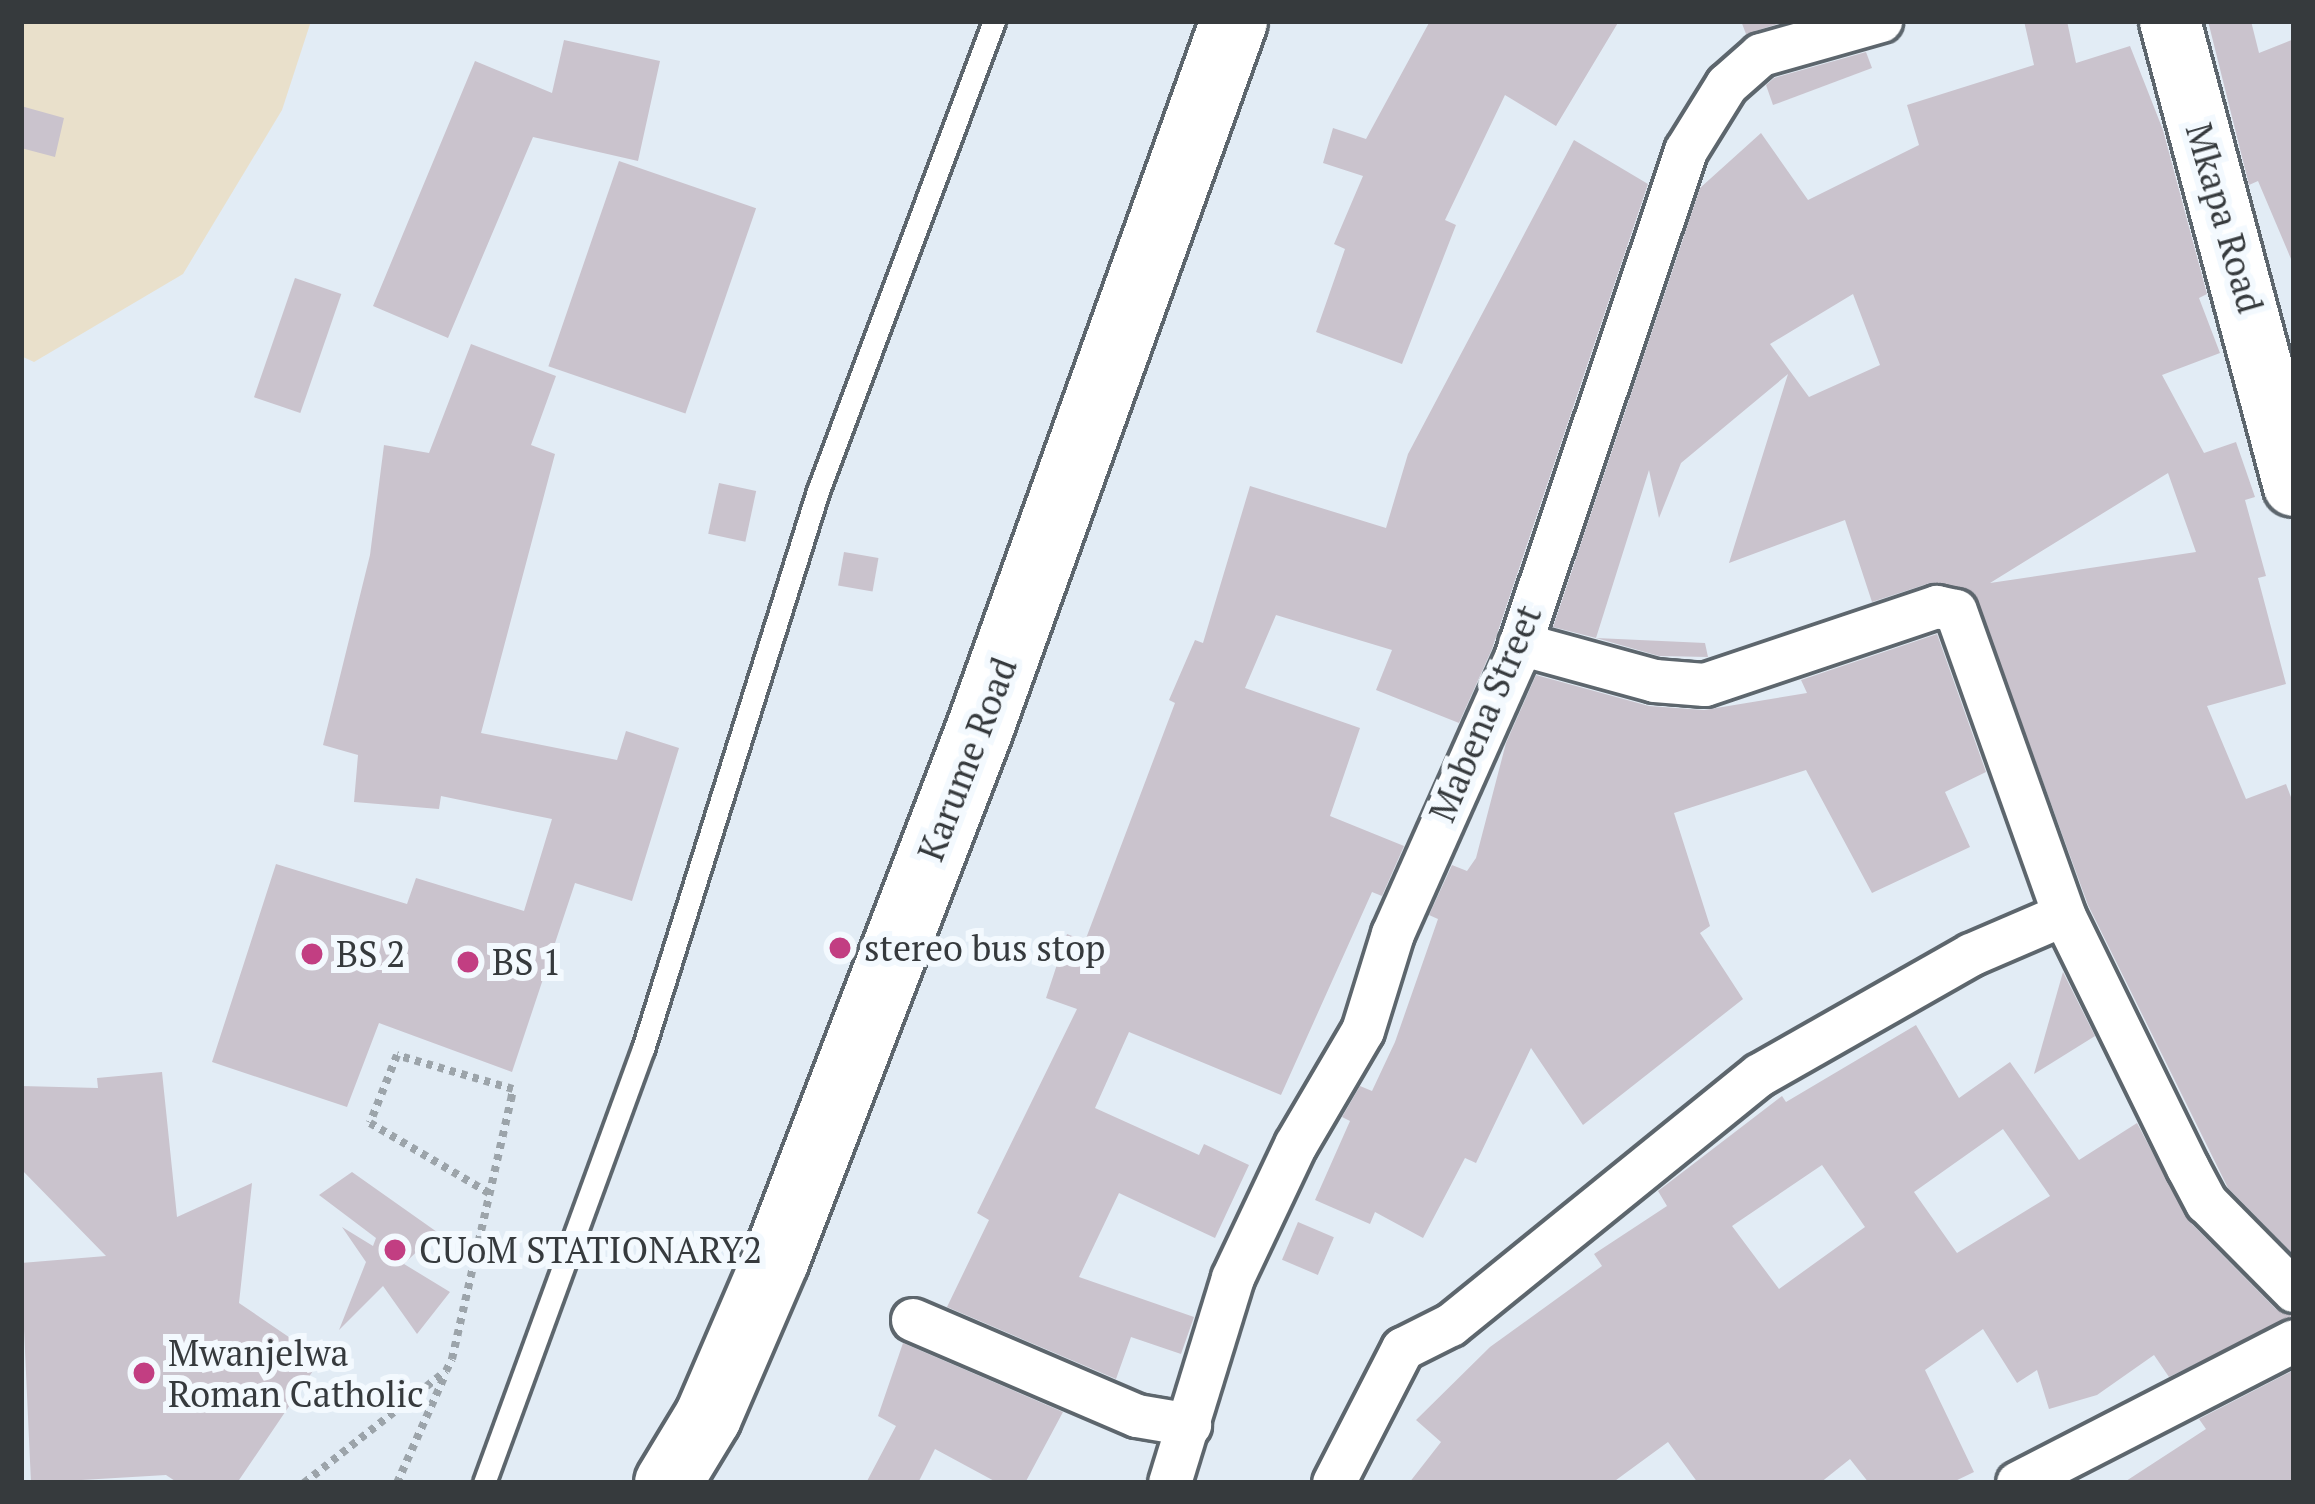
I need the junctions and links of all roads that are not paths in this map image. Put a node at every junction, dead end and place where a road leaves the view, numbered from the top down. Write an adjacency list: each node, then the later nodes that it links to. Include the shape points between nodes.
1 (994, 21): 13 (lane, via 818,490 650,1027)
2 (1234, 21): 14 (highway, Karume Road, via 979,731 784,1237 709,1417)
3 (1881, 21): 7 (street, Mabena Street, via 1761,55 1727,85 1686,151)
4 (2170, 21): 5 (street, Mkapa Road)
5 (2283, 381): 6 (street, Mkapa Road)
6 (2294, 486)
7 (1520, 644): 8 (street, via 1655,681 1705,685 1947,605 1963,624); 12 (street, Mabena Street, via 1393,934 1363,1031 1296,1145 1233,1278)
8 (2065, 915): 9 (street, via 2207,1203); 16 (street, via 1971,955 1760,1075 1451,1325 1403,1349)
9 (2294, 1291)
10 (913, 1320): 12 (street)
11 (2294, 1341): 17 (street)
12 (1189, 1432): 15 (street, Mabena Street)
13 (484, 1483)
14 (668, 1483)
15 (1170, 1483)
16 (1334, 1483)
17 (2018, 1483)

